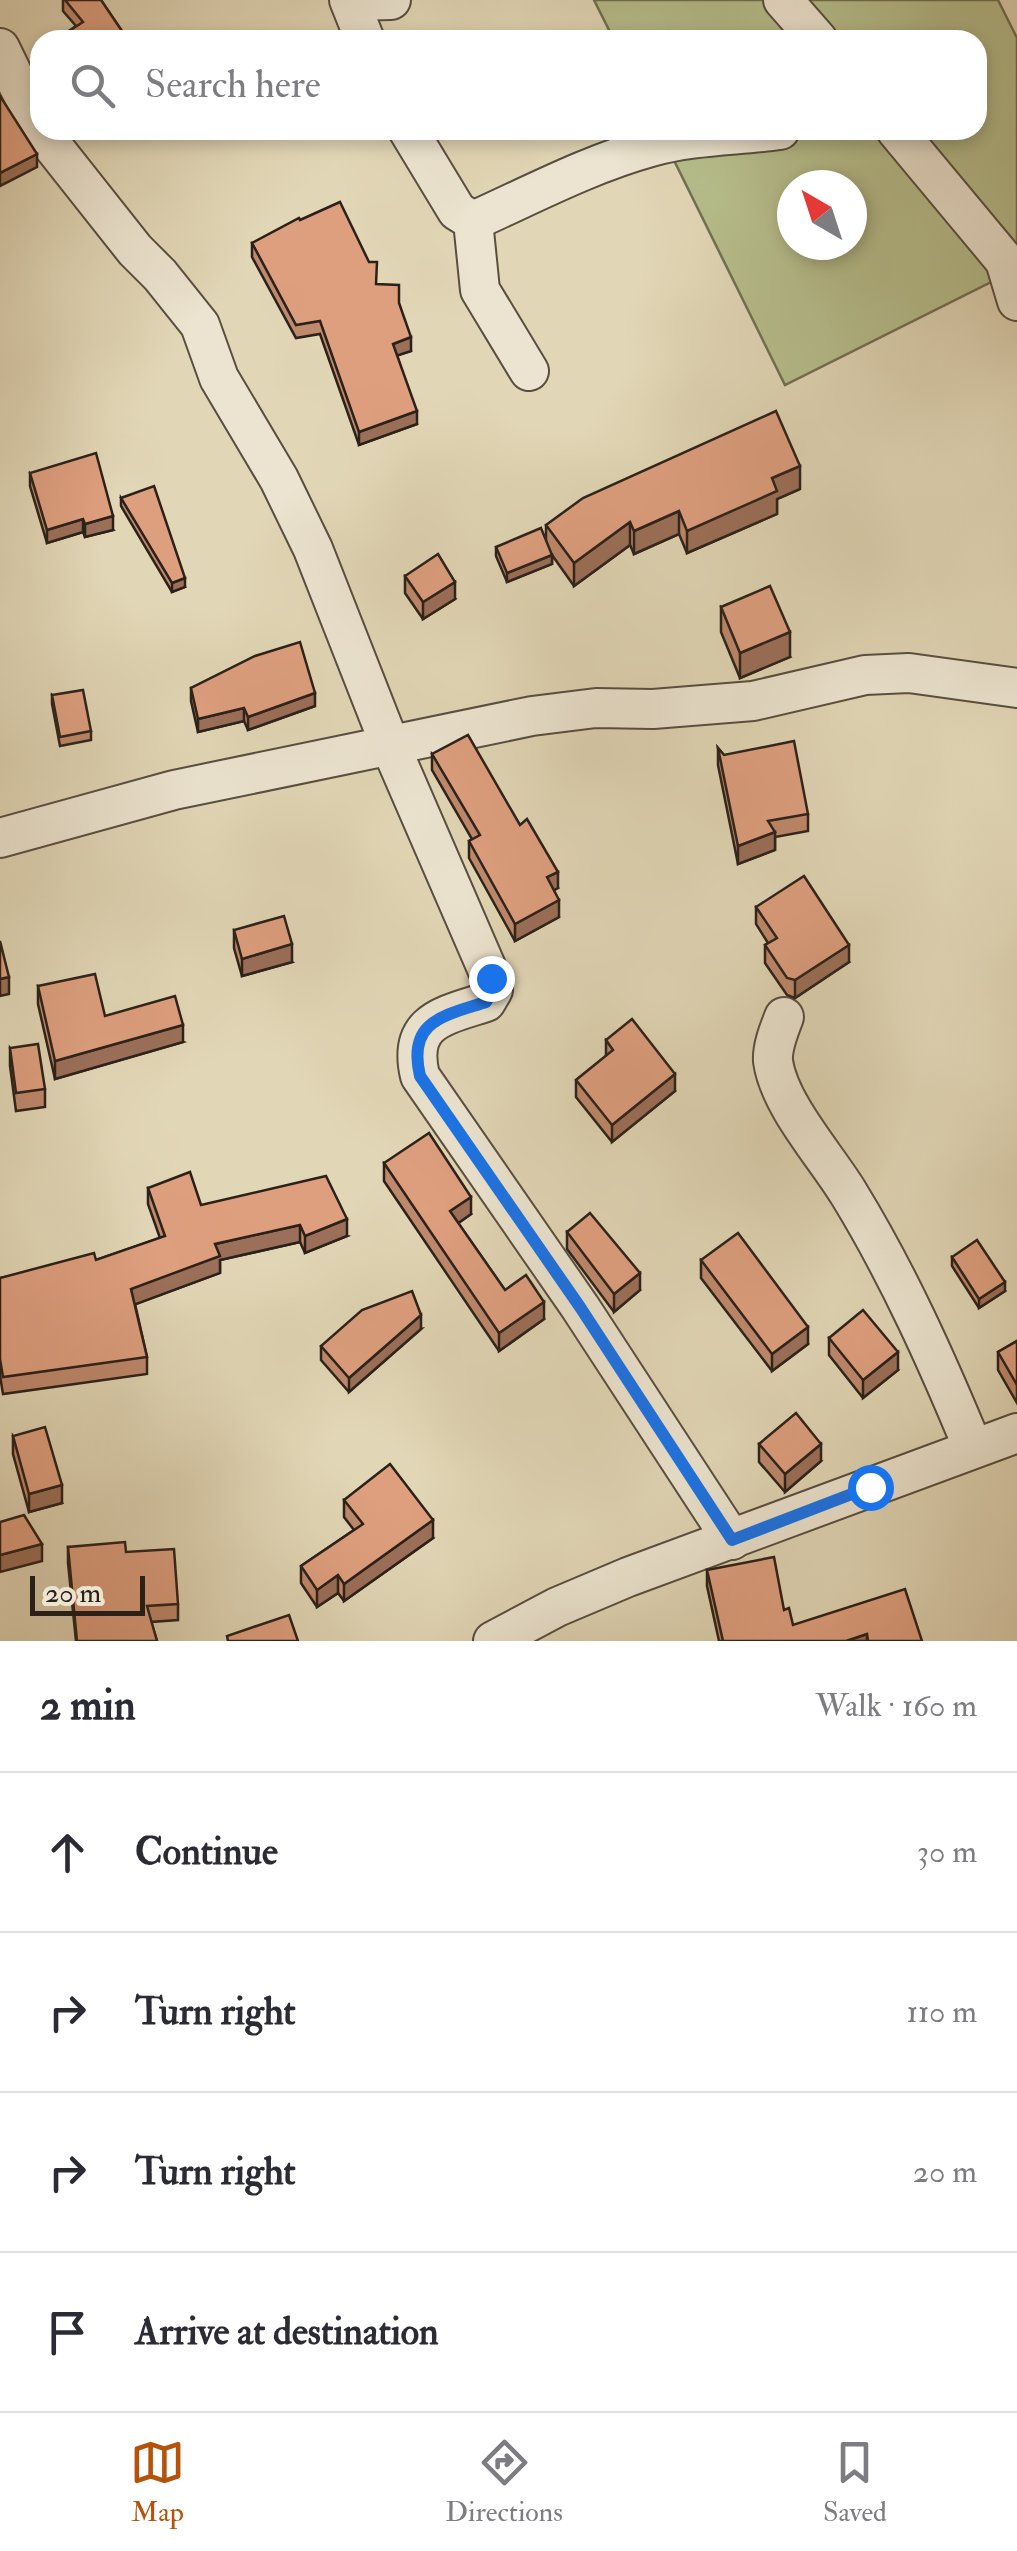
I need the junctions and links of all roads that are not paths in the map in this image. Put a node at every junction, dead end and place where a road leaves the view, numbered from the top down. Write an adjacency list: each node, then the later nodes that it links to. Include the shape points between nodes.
1 (350, 0): 2 (street); 4 (street)
2 (391, 0)
3 (783, 0): 5 (street)
4 (360, 30)
5 (809, 30)
6 (0, 48): 7 (street)
7 (30, 110)
8 (48, 140): 16 (street, via 200,325 218,378 313,549)
9 (414, 140): 12 (street, via 457,211)
10 (688, 140): 12 (street, via 602,162)
11 (904, 140): 13 (street, via 1006,261)
12 (474, 221): 14 (street, via 480,290)
13 (1017, 301)
14 (529, 371)
15 (1017, 688): 16 (street, via 909,673 865,674 753,701 596,708)
16 (390, 745): 17 (street, via 174,790); 21 (street, via 493,990 486,1002 444,1016 422,1033 414,1052 420,1076)
17 (0, 838)
18 (784, 1017): 20 (street, via 773,1060 782,1085 931,1347)
19 (1017, 1433): 20 (street)
20 (973, 1448): 21 (street)
21 (732, 1540): 22 (street, via 556,1606)
22 (493, 1641)

